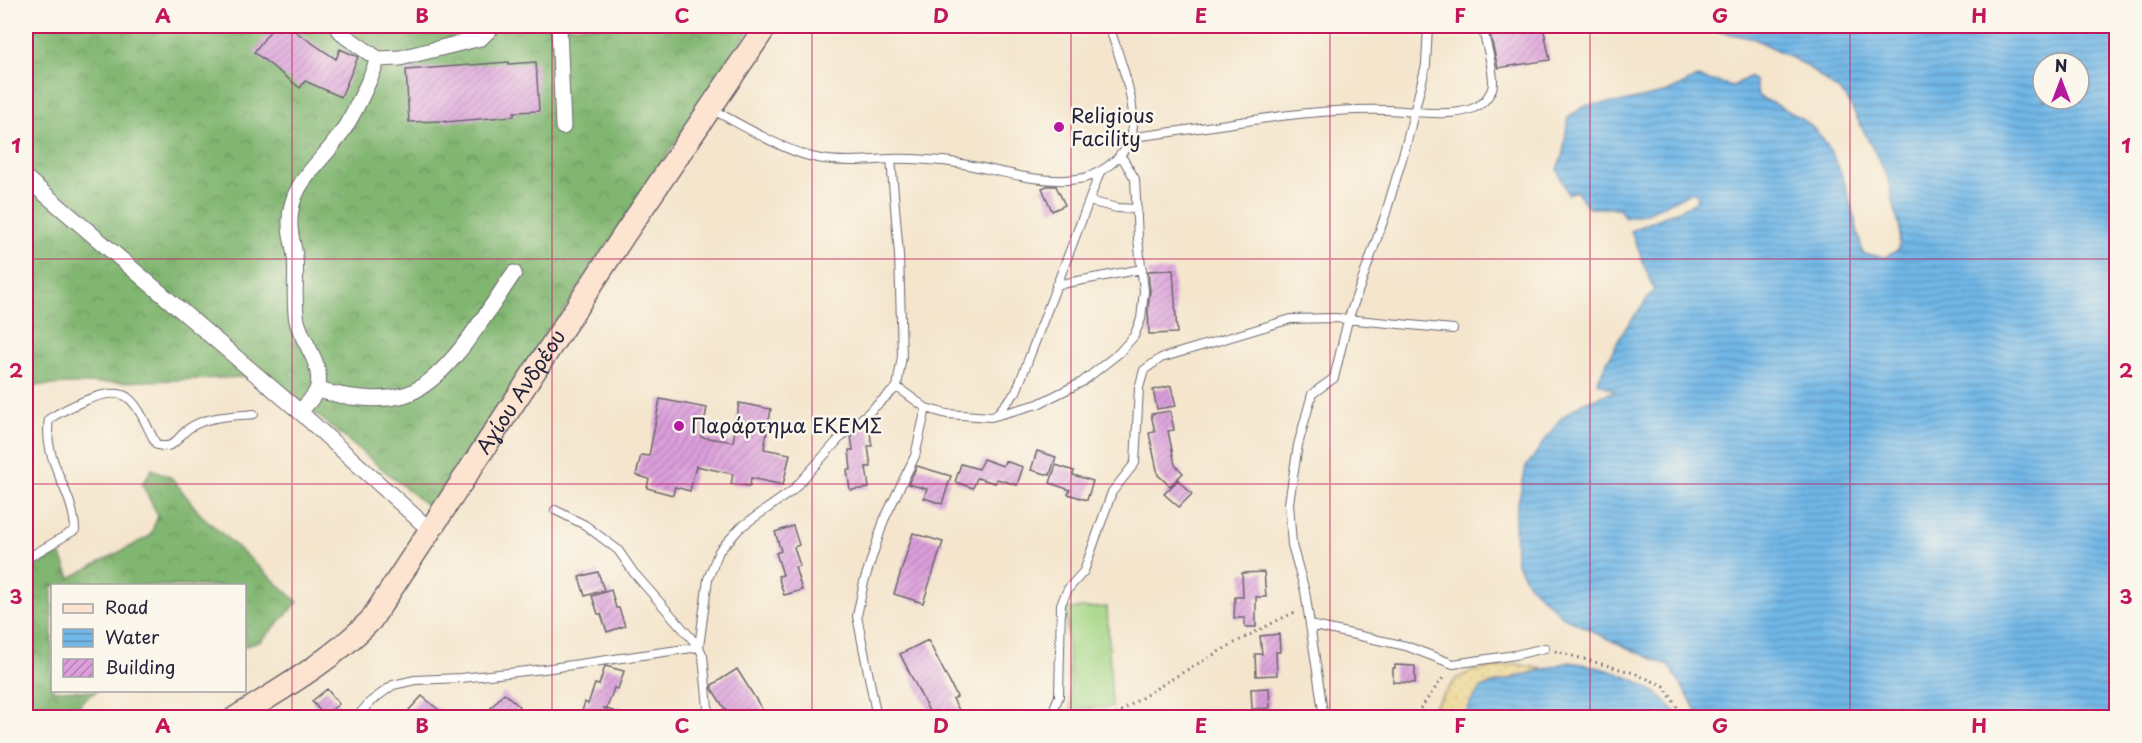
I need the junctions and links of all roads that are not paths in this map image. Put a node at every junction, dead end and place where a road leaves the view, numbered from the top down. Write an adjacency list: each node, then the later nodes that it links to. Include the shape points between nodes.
1 (336, 26): 8 (street)
2 (493, 26): 8 (street, via 481,38 400,58)
3 (559, 26): 11 (street)
4 (765, 26): 9 (main road, Αγίου Ανδρέου)
5 (1109, 26): 12 (lane, via 1131,97)
6 (1428, 26): 10 (lane, via 1426,65)
7 (1482, 26): 10 (lane, via 1493,85 1488,97 1460,112)
8 (378, 59): 25 (street, via 362,99 341,134 312,167 293,202 290,225 297,322 313,355)
9 (710, 108): 14 (lane, via 811,157 845,161); 31 (main road, Αγίου Ανδρέου)
10 (1414, 111): 12 (lane, via 1309,112); 22 (lane, via 1384,216)
11 (563, 127)
12 (1132, 137): 13 (lane)
13 (1120, 154): 15 (lane); 18 (lane, via 1135,179)
14 (891, 159): 15 (lane, via 944,161 1041,180 1078,179); 24 (lane, via 902,322)
15 (1100, 172): 17 (lane)
16 (26, 178): 27 (street)
17 (1089, 201): 18 (lane); 21 (lane)
18 (1137, 209): 19 (lane)
19 (1142, 269): 21 (lane); 29 (lane, via 1141,319 1134,336 1119,353 1082,382 1047,400)
20 (514, 273): 25 (street, via 447,367 421,386 405,395 376,399)
21 (1056, 285): 29 (lane, via 1016,392)
22 (1348, 320): 23 (lane); 33 (lane, via 1334,378 1312,394 1288,503 1292,545); 40 (lane, via 1291,319 1161,358 1144,370 1139,388 1135,463 1112,492 1084,572 1068,589 1061,604 1059,696)
23 (1453, 329)
24 (897, 387): 26 (lane); 34 (lane, via 839,439 792,490 741,527 719,551 708,579)
25 (317, 390): 27 (street)
26 (926, 408): 29 (lane, via 947,414); 39 (lane, via 915,456 884,520 864,582 858,616)
27 (300, 412): 31 (street)
28 (254, 414): 32 (lane, via 205,422 165,447 157,445 128,397 117,393 105,393 60,412 49,419 46,435 75,515 75,530)
29 (996, 416)
30 (555, 510): 34 (lane, via 585,525 618,550)
31 (431, 531): 36 (main road, Αγίου Ανδρέου, via 371,620 354,638 297,680)
32 (26, 559)
33 (1310, 625): 35 (lane, via 1406,646 1453,664); 41 (lane)
34 (699, 647): 37 (lane, via 544,669 415,680 393,685); 38 (lane)
35 (1545, 648)
36 (235, 717)
37 (356, 717)
38 (709, 717)
39 (877, 717)
40 (1050, 717)
41 (1324, 717)

